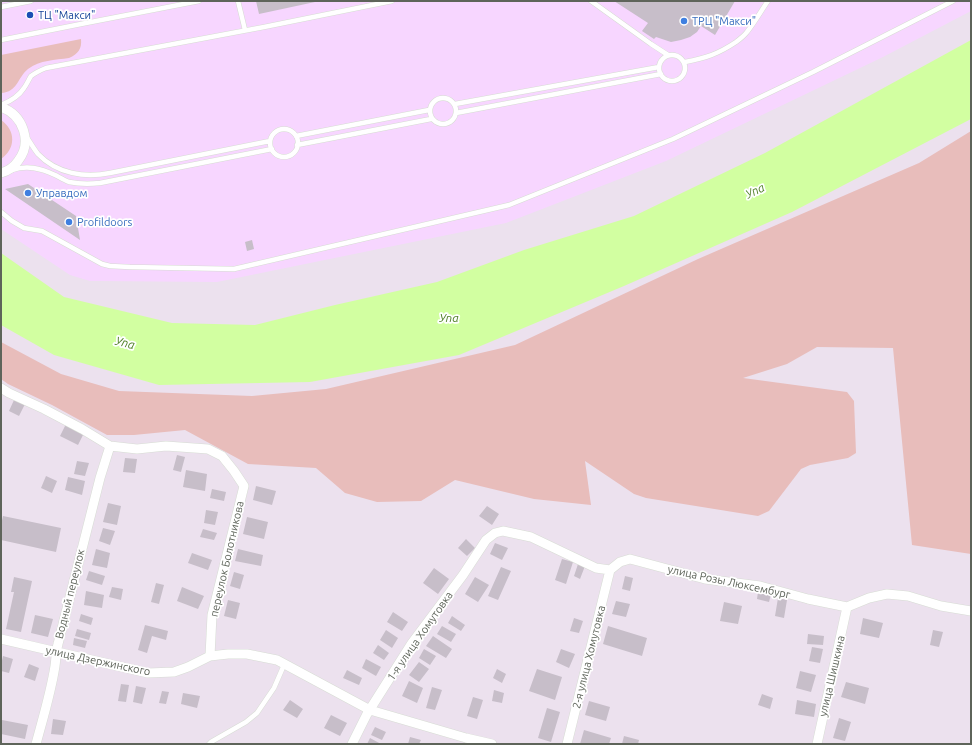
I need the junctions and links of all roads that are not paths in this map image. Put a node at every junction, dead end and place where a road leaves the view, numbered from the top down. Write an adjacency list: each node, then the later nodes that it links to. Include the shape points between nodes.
1 (31, 1): 8 (lane)
2 (199, 1): 10 (lane)
3 (238, 1): 9 (lane)
4 (392, 1): 9 (lane)
5 (591, 1): 11 (lane)
6 (768, 1): 12 (lane, via 741,38 714,55)
7 (953, 1): 26 (lane, via 673,139 509,205 236,269 110,266 42,231 24,228)
8 (1, 7)
9 (245, 30): 16 (lane, via 46,68 31,77 18,96)
10 (1, 40)
11 (668, 55): 12 (lane, via 680,57); 13 (lane)
12 (685, 62): 14 (lane, via 686,70 678,80 670,81)
13 (659, 67): 14 (lane); 15 (lane)
14 (661, 74): 18 (lane)
15 (455, 104): 17 (lane, via 441,98 432,102); 18 (lane)
16 (1, 106): 20 (street, via 15,116)
17 (429, 110): 19 (lane); 21 (lane)
18 (456, 113): 19 (lane, via 453,120 446,125 438,124)
19 (431, 119): 23 (lane)
20 (25, 134): 22 (lane, via 38,154 57,168 73,174 89,175 117,172); 25 (street, via 25,146 21,157 14,166)
21 (296, 136): 22 (lane, via 288,130 281,129); 23 (lane)
22 (270, 141): 24 (lane)
23 (297, 145): 24 (lane, via 294,152 286,156 278,155)
24 (272, 149): 25 (lane, via 95,183 68,181 34,168 24,167)
25 (3, 173)
26 (1, 212)
27 (1, 388): 28 (street)
28 (110, 446): 33 (street, Водный переулок); 34 (street, переулок Болотникова, via 137,449 166,446 208,449 222,456 244,486 212,615)
29 (610, 570): 30 (street, улица Розы Люксембург, via 620,562 630,559 705,579 760,586); 36 (street, 1-я улица Хомутовка, via 596,568 531,537 503,531 494,532 412,643); 41 (street, 2-я улица Хомутовка)
30 (847, 607): 31 (street, via 887,594 908,596 941,606); 42 (street, улица Шишкина)
31 (971, 611)
32 (1, 639): 33 (street, улица Дзержинского)
33 (56, 652): 34 (street, улица Дзержинского, via 148,673 174,672); 37 (street, Водный переулок)
34 (210, 656): 35 (street, улица Дзержинского, via 247,654 277,660)
35 (284, 665): 36 (street, улица Дзержинского); 38 (lane, via 274,688 257,713)
36 (370, 710): 39 (street, 1-я улица Хомутовка); 40 (street, улица Дзержинского)
37 (36, 744)
38 (209, 744)
39 (352, 744)
40 (492, 744)
41 (567, 744)
42 (816, 744)

